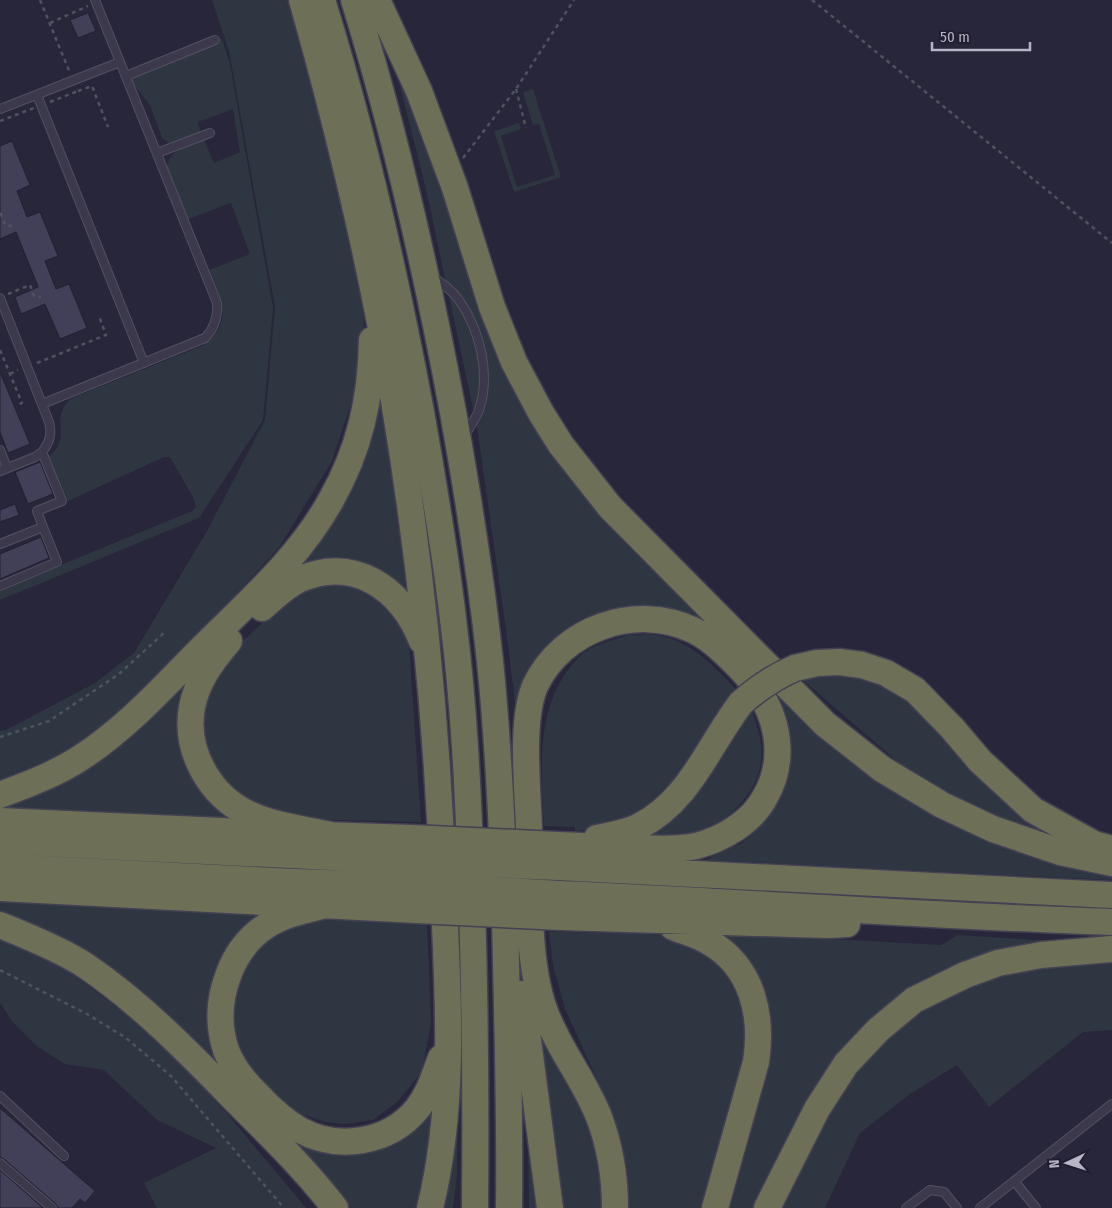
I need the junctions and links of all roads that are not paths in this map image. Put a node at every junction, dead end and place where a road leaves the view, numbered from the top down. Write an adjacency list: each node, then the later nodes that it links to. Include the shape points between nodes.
1 (95, 0): 7 (lane)
2 (302, 0): 14 (highway, via 325,82)
3 (322, 0): 55 (highway, via 346,80 399,300 433,480 454,621 469,806 475,1032)
4 (354, 0): 13 (highway, via 385,109)
5 (377, 0): 34 (highway, via 419,91 455,188 492,307 514,362 561,445 610,507 825,724 882,769 942,805 993,829 1060,852)
6 (215, 40): 8 (lane)
7 (120, 62): 8 (lane); 9 (lane)
8 (126, 76): 12 (lane)
9 (37, 95): 10 (lane); 16 (lane)
10 (0, 109)
11 (210, 133): 12 (lane)
12 (157, 153): 16 (lane, via 217,303 218,313 211,332 205,338)
13 (424, 270): 18 (highway); 18 (lane, via 459,299 473,328 481,356 482,398 476,416)
14 (373, 290): 25 (highway, via 410,504); 26 (highway, via 371,375 362,424 340,484 310,533 267,583 115,734 62,769)
15 (4, 296): 17 (lane)
16 (144, 363): 17 (lane)
17 (42, 404): 20 (lane, via 51,430)
18 (459, 445): 28 (highway, via 484,606)
19 (0, 450): 21 (lane)
20 (42, 452): 21 (lane); 22 (lane, via 62,501 37,511)
21 (4, 469)
22 (43, 526): 23 (lane); 24 (lane, via 58,562)
23 (0, 544)
24 (0, 586)
25 (429, 661): 29 (highway, via 410,618 389,591 361,576 326,572 296,581 280,591 232,638 204,674 192,708 192,733 198,760 213,787 234,806 265,820); 46 (highway, via 441,823)
26 (0, 794)
27 (0, 821): 29 (highway)
28 (501, 822): 56 (highway, via 508,1019); 57 (highway)
29 (331, 835): 31 (highway)
30 (0, 841): 31 (highway)
31 (413, 849): 33 (highway, bridge)
32 (1112, 849): 33 (highway, bridge, via 1094,844 1033,810 980,761 915,690 886,673 839,662 795,668 757,688 727,722 682,793 653,818)
33 (558, 856): 37 (highway); 58 (highway, via 693,846 736,828 761,805 777,765 778,748 773,720 752,680 705,637 675,624 643,619 623,620 592,630 550,663 530,699 526,749 532,943 538,984 553,1030 598,1115 609,1146)
34 (1112, 863)
35 (0, 867): 38 (highway, via 294,882)
36 (0, 888): 39 (highway)
37 (1112, 895)
38 (416, 898): 39 (highway); 40 (highway, bridge)
39 (326, 905): 46 (highway, via 301,911 266,926 246,943 231,966 221,1000 221,1029 229,1057 248,1086 301,1131 334,1141 368,1140 394,1129 417,1109 426,1096)
40 (560, 905): 41 (highway, via 677,899); 42 (highway)
41 (1034, 919): 42 (highway, via 1001,926 925,922 829,925); 43 (highway)
42 (656, 921): 59 (highway, via 700,937 718,948 740,970 754,1001 758,1029 756,1062)
43 (1112, 922)
44 (0, 925): 53 (highway, via 84,964 132,1000 268,1133)
45 (1112, 949): 60 (highway, via 1041,955 998,963 914,1000 878,1030 846,1064 817,1109)
46 (448, 1038): 54 (highway, via 445,1120)
47 (0, 1096): 49 (lane)
48 (1112, 1104): 51 (lane)
49 (64, 1156)
50 (0, 1163): 52 (lane)
51 (1015, 1182): 63 (lane); 64 (lane)
52 (52, 1208)
53 (335, 1208)
54 (430, 1208)
55 (475, 1208)
56 (509, 1208)
57 (550, 1208)
58 (615, 1208)
59 (715, 1208)
60 (767, 1208)
61 (906, 1208): 62 (lane, via 930,1190 944,1192)
62 (957, 1208)
63 (980, 1208)
64 (1036, 1208)

